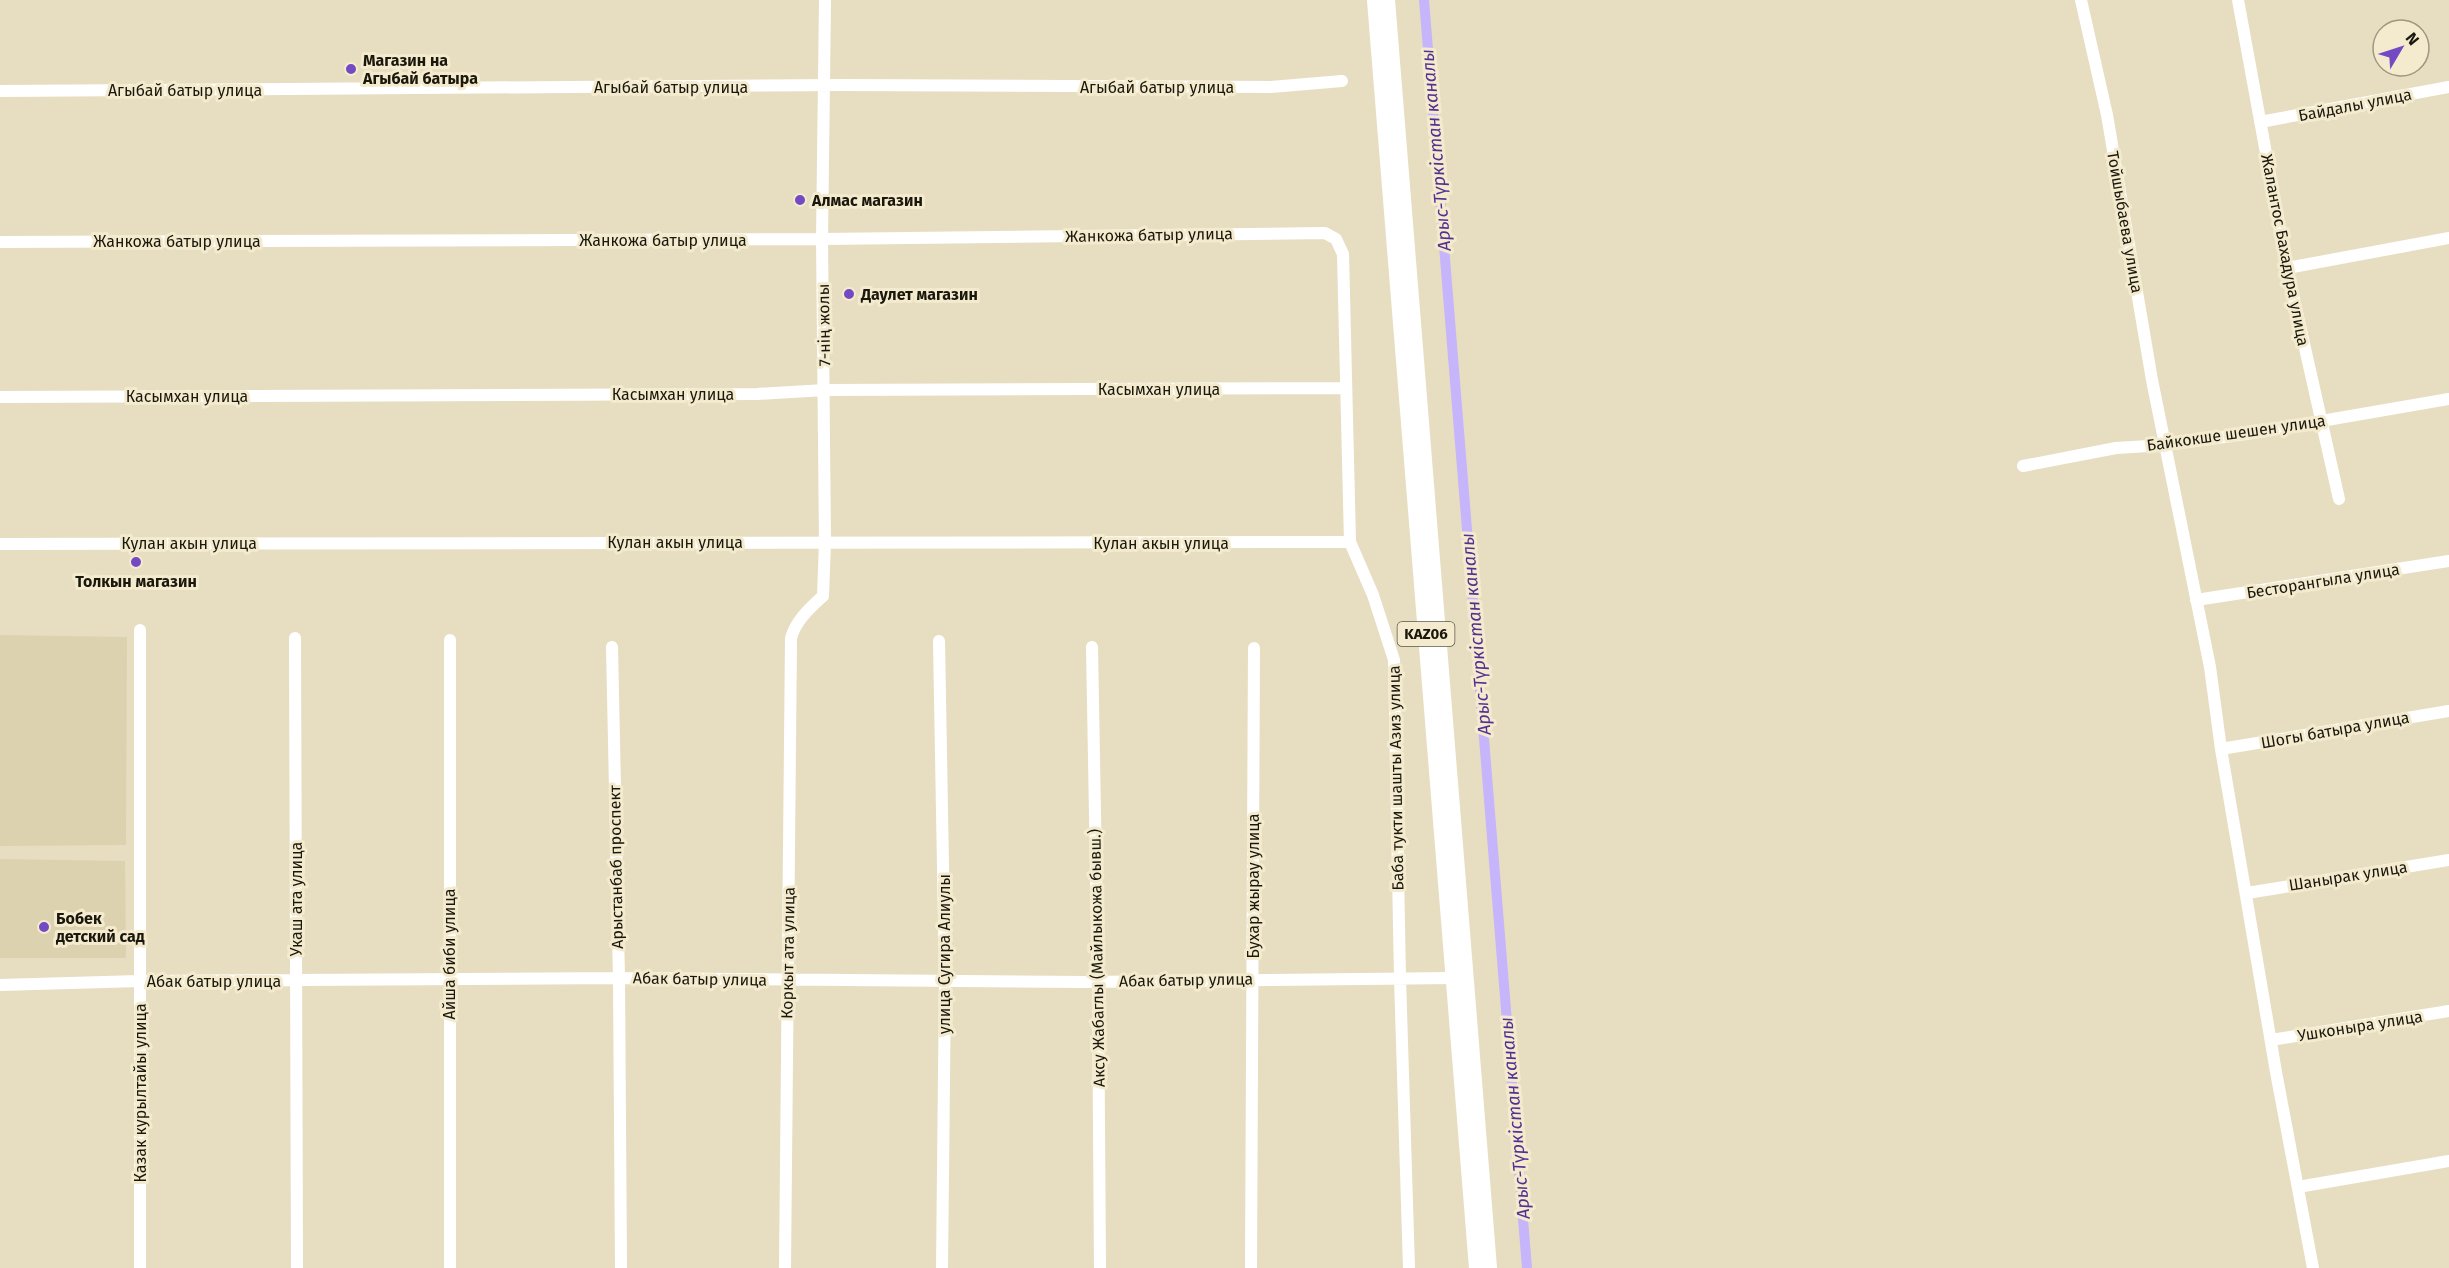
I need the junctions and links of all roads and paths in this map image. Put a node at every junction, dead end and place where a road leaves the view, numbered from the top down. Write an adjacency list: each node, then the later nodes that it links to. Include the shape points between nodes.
1 (825, 0): 7 (street, 7-нің жолы)
2 (1375, 0): 43 (highway, KАZ06)
3 (1387, 0): 66 (highway, KАZ06)
4 (2081, 0): 21 (street, Тойшыбаева улица, via 2107,115)
5 (2238, 0): 10 (street, Жалантос Бахадура улица)
6 (1342, 81): 7 (street, Агыбай батыр улица, via 1271,87)
7 (824, 86): 9 (street, Агыбай батыр улица); 13 (street, 7-нің жолы)
8 (2449, 87): 10 (street, Байдалы улица)
9 (0, 91)
10 (2260, 122): 15 (street, Жалантос Бахадура улица)
11 (1325, 233): 13 (street, Жанкожа батыр улица); 16 (street, Баба тукти шашты Азиз улица, via 1336,239 1343,254)
12 (2449, 238): 15 (street)
13 (822, 240): 14 (street, Жанкожа батыр улица); 17 (street, 7-нің жолы)
14 (0, 242)
15 (2287, 268): 20 (street, Жалантос Бахадура улица)
16 (1346, 388): 17 (street, Касымхан улица); 25 (street, Баба тукти шашты Азиз улица)
17 (825, 390): 18 (street, Касымхан улица, via 757,394); 24 (street, 7-нің жолы)
18 (0, 397)
19 (2449, 399): 20 (street, Байкокше шешен улица)
20 (2322, 421): 21 (street, Байкокше шешен улица); 23 (street, Жалантос Бахадура улица)
21 (2165, 445): 22 (street, Байкокше шешен улица, via 2116,448); 28 (street, Тойшыбаева улица)
22 (2023, 466)
23 (2339, 499)
24 (825, 542): 25 (street, Кулан акын улица); 26 (street, Кулан акын улица); 31 (street, 7-нің жолы, via 823,596 805,613)
25 (1350, 542): 42 (street, Баба тукти шашты Азиз улица, via 1373,595 1394,660)
26 (0, 544)
27 (2449, 561): 28 (street, Бесторангыла улица)
28 (2196, 600): 38 (street, Тойшыбаева улица)
29 (140, 630): 47 (street, Казак курылтайы улица)
30 (295, 638): 48 (street, Укаш ата улица)
31 (791, 638): 49 (street, Коркыт ата улица)
32 (450, 640): 45 (street, Айша биби улица)
33 (939, 641): 46 (street, улица Сугира Алиулы)
34 (612, 647): 41 (street, Арыстанбаб проспект)
35 (1092, 647): 50 (street, Аксу Жабаглы (Майлыкожа бывш.))
36 (1254, 648): 44 (street, Бухар жырау улица)
37 (2449, 711): 38 (street, Шогы батыра улица)
38 (2222, 749): 40 (street, Тойшыбаева улица)
39 (2449, 860): 40 (street, Шанырак улица)
40 (2247, 893): 53 (street, Тойшыбаева улица)
41 (619, 978): 45 (street, Абак батыр улица); 49 (street, Абак батыр улица); 59 (street, Арыстанбаб проспект)
42 (1400, 978): 43 (street, Абак батыр улица); 44 (street, Абак батыр улица); 64 (street, Баба тукти шашты Азиз улица)
43 (1454, 978): 65 (highway, KАZ06)
44 (1252, 979): 50 (street, Абак батыр улица); 63 (street, Бухар жырау улица)
45 (448, 980): 48 (street, Абак батыр улица); 58 (street, Айша биби улица)
46 (945, 980): 49 (street, Абак батыр улица); 50 (street, Абак батыр улица); 61 (street, улица Сугира Алиулы)
47 (139, 981): 48 (street, Абак батыр улица); 51 (street, Абак батыр улица); 56 (street, Казак курылтайы улица)
48 (296, 981): 57 (street, Укаш ата улица)
49 (788, 981): 60 (street, Коркыт ата улица)
50 (1098, 981): 62 (street, Аксу Жабаглы (Майлыкожа бывш.))
51 (0, 985)
52 (2449, 1011): 53 (street, Ушконыра улица)
53 (2271, 1040): 55 (street, Тойшыбаева улица)
54 (2449, 1161): 55 (street)
55 (2298, 1187): 67 (street, Тойшыбаева улица)
56 (140, 1268)
57 (297, 1268)
58 (450, 1268)
59 (621, 1268)
60 (785, 1268)
61 (942, 1268)
62 (1100, 1268)
63 (1251, 1268)
64 (1409, 1268)
65 (1477, 1268)
66 (1489, 1268)
67 (2313, 1268)

